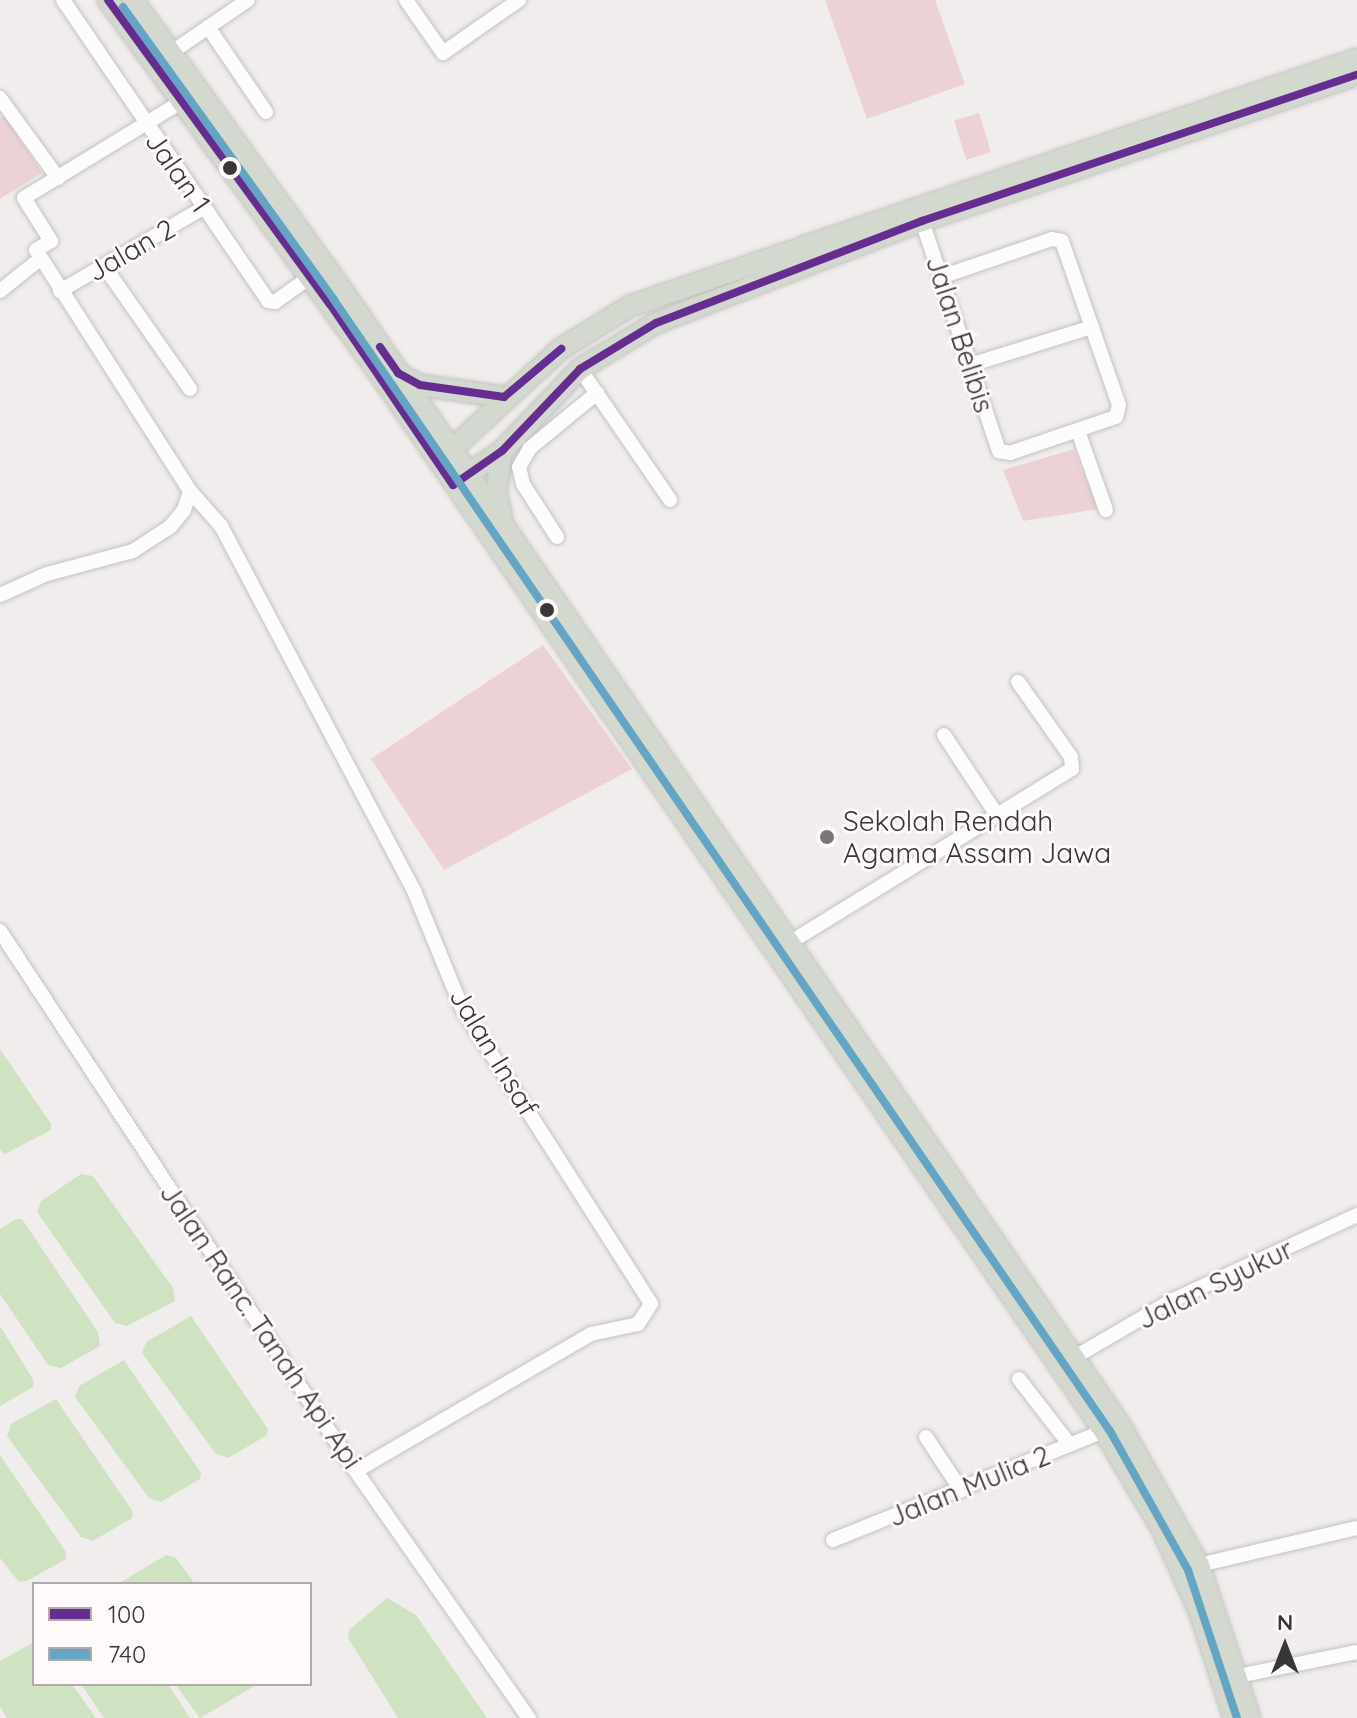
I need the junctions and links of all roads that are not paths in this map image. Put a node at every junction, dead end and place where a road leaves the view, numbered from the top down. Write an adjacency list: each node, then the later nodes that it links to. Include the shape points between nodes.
1 (63, 0): 14 (street, Jalan 1)
2 (108, 0): 12 (highway)
3 (133, 0): 8 (highway)
4 (248, 0): 7 (street)
5 (406, 0): 6 (street, via 443,53)
6 (519, 0)
7 (208, 27): 8 (street); 13 (street)
8 (172, 52): 27 (highway)
9 (1357, 59): 30 (highway, via 642,301 586,330)
10 (1357, 75): 17 (highway)
11 (0, 98): 15 (street)
12 (181, 102): 14 (street); 20 (highway)
13 (266, 112)
14 (145, 124): 15 (street); 16 (street, Jalan 1)
15 (58, 178): 18 (street, via 24,198 51,241 36,250)
16 (203, 208): 19 (street, Jalan 2); 20 (street, Jalan 1, via 268,301 275,302)
17 (922, 221): 21 (street, Jalan Belibis); 26 (highway, via 656,323)
18 (40, 259): 22 (street); 23 (street)
19 (104, 266): 23 (street, Jalan 2); 28 (street)
20 (310, 277): 32 (highway)
21 (941, 277): 24 (street, via 1052,239 1064,244); 25 (street, Jalan Belibis)
22 (0, 291)
23 (60, 291): 35 (street)
24 (1092, 327): 25 (street); 31 (street, via 1119,405 1116,417)
25 (970, 365): 31 (street, Jalan Belibis, via 997,447 1010,453)
26 (580, 369): 29 (street); 33 (highway)
27 (398, 373): 30 (highway, via 420,385); 32 (highway)
28 (190, 389)
29 (597, 393): 36 (street); 38 (street, via 530,448 519,467 523,484)
30 (504, 397): 32 (highway)
31 (1078, 431): 37 (street)
32 (443, 451): 34 (highway)
33 (502, 451): 34 (highway); 39 (highway, via 496,492)
34 (460, 485): 39 (highway); 49 (highway)
35 (190, 491): 40 (street, via 184,510 157,538 133,551 47,574); 52 (street, Jalan Insaf, via 217,519 364,795 414,891 462,1008 651,1304 638,1324 591,1334)
36 (670, 500)
37 (1106, 510)
38 (557, 537)
39 (511, 540): 45 (highway)
40 (0, 595)
41 (1018, 682): 43 (street, via 1071,757 1069,771)
42 (944, 735): 43 (street)
43 (997, 815): 45 (street)
44 (0, 931): 52 (street, Jalan Ranc. Tanah Api Api)
45 (789, 943): 47 (highway)
46 (1357, 1215): 47 (street, Jalan Syukur, via 1171,1301)
47 (1075, 1357): 49 (highway)
48 (1019, 1379): 51 (street)
49 (1112, 1428): 51 (street, Jalan Mulia 2); 56 (highway); 60 (highway, via 1200,1613)
50 (926, 1437): 53 (street)
51 (1070, 1445): 53 (street, Jalan Mulia 2)
52 (357, 1470): 59 (street, Jalan Ranc. Tanah Api Api)
53 (961, 1490): 55 (street, Jalan Mulia 2)
54 (1357, 1528): 56 (street)
55 (833, 1540)
56 (1199, 1565): 58 (highway)
57 (1357, 1652): 58 (street)
58 (1238, 1676): 61 (highway)
59 (529, 1718)
60 (1234, 1718)
61 (1250, 1718)

